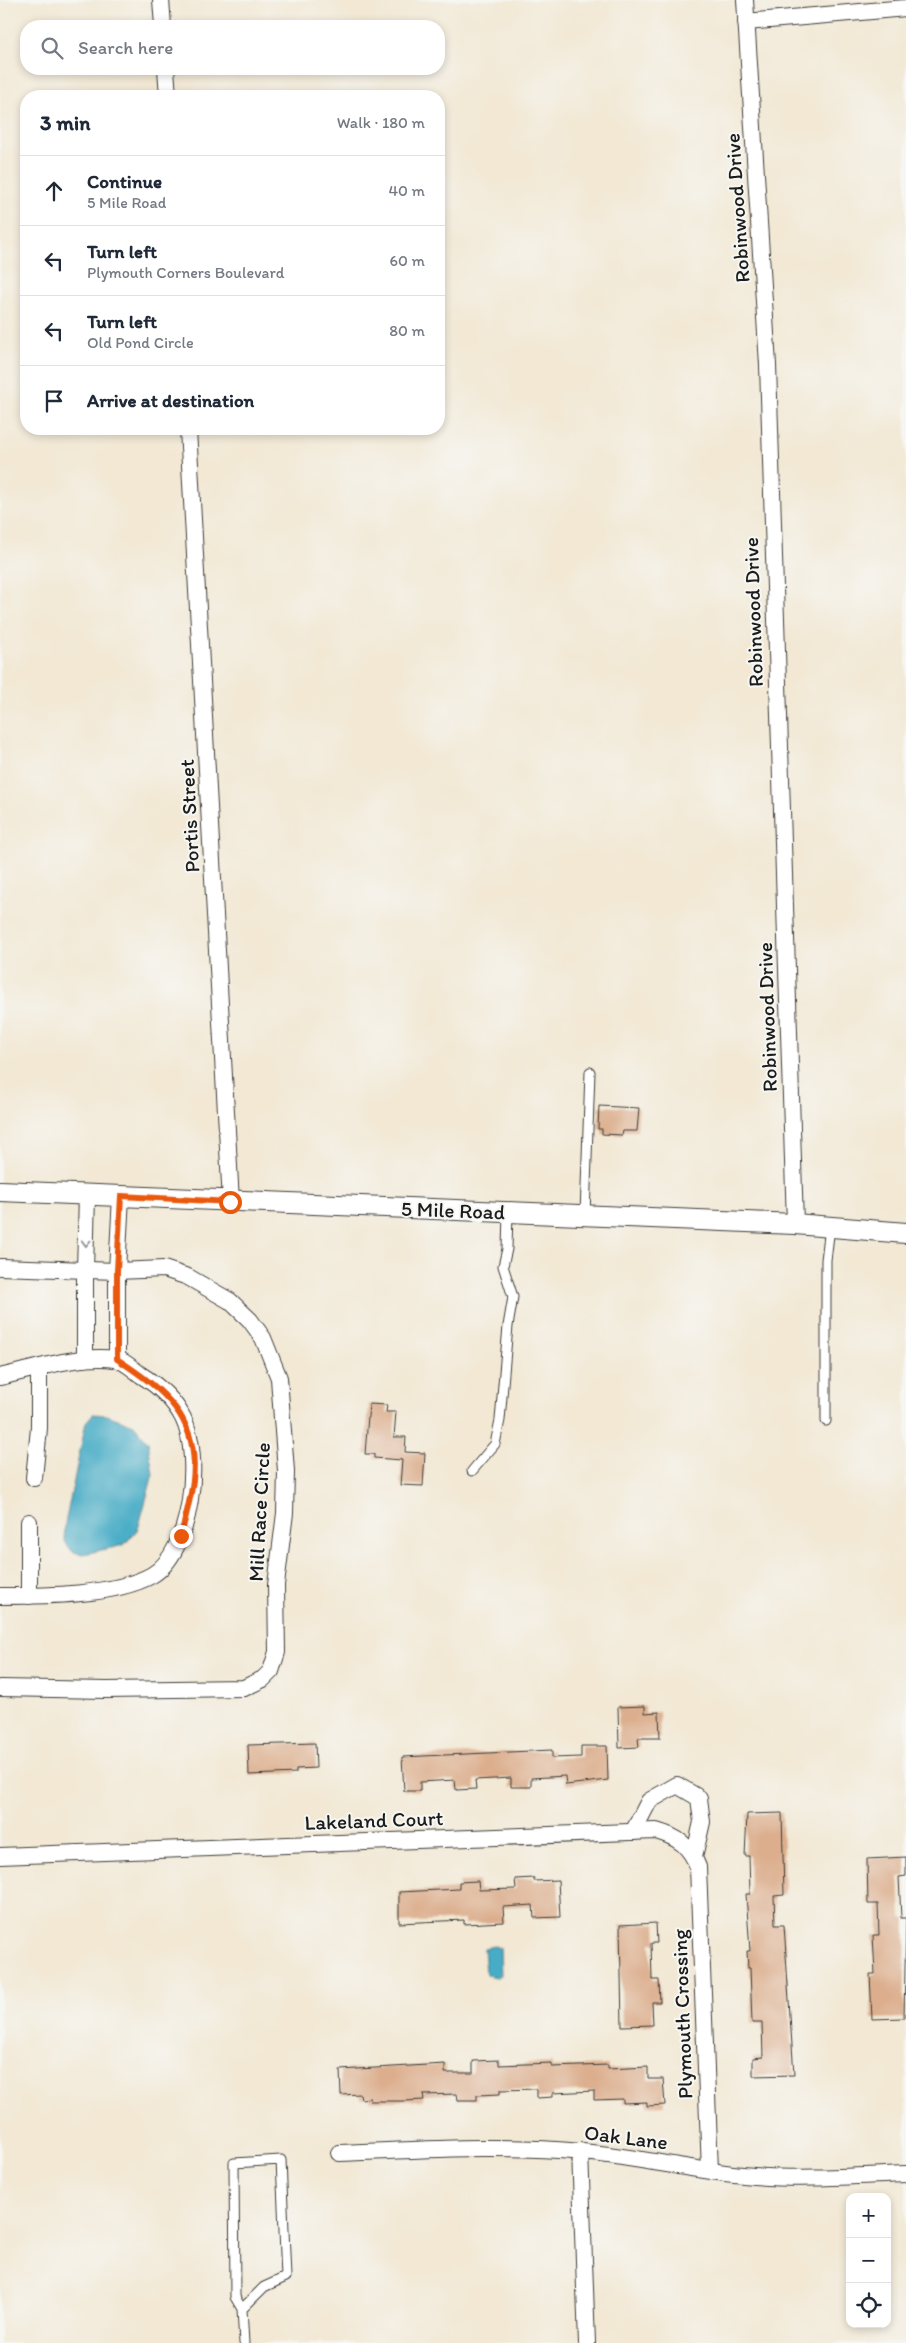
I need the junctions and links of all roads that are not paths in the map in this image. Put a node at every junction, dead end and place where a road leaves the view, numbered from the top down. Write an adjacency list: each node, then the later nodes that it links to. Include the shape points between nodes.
1 (161, 0): 4 (street)
2 (745, 0): 5 (street, Robinwood Drive)
3 (906, 8): 5 (street)
4 (163, 20)
5 (746, 22): 16 (street, Robinwood Drive, via 768,365)
6 (166, 75): 7 (street)
7 (168, 90)
8 (188, 435): 13 (street, Portis Street)
9 (590, 1072): 15 (lane)
10 (0, 1191): 11 (street, 5 Mile Road)
11 (88, 1195): 12 (street, 5 Mile Road); 20 (street, one-way to 20)
12 (121, 1196): 13 (street, 5 Mile Road); 21 (street)
13 (230, 1202): 14 (street, 5 Mile Road)
14 (508, 1212): 15 (street, 5 Mile Road); 27 (lane, via 503,1266 513,1297 500,1420 495,1444)
15 (585, 1216): 16 (street, 5 Mile Road)
16 (795, 1224): 17 (street, 5 Mile Road)
17 (830, 1226): 18 (street, 5 Mile Road); 26 (lane, via 826,1260)
18 (906, 1233)
19 (0, 1267): 20 (street, Mill Race Circle)
20 (84, 1270): 21 (street, Mill Race Circle); 22 (street)
21 (117, 1271): 23 (street); 32 (street, Mill Race Circle, via 164,1269 212,1289 250,1320 274,1362 281,1394 286,1471 276,1585 275,1662 263,1679 244,1688)
22 (85, 1359): 23 (street); 24 (street)
23 (117, 1359): 31 (street, via 149,1380 171,1401 183,1417 191,1440 193,1480 177,1546 152,1575 129,1584 86,1593)
24 (39, 1368): 25 (street); 28 (street, via 39,1428)
25 (0, 1377)
26 (826, 1421)
27 (472, 1471)
28 (34, 1478)
29 (29, 1522): 31 (street)
30 (0, 1596): 31 (street)
31 (29, 1596)
32 (0, 1688)
33 (633, 1832): 34 (street, Lakeland Court); 35 (street, via 656,1831 670,1835 680,1840); 35 (street, Plymouth Crossing, via 649,1801 677,1785 698,1798 702,1822)
34 (0, 1856)
35 (694, 1857): 38 (street, Plymouth Crossing, via 698,1867)
36 (580, 2151): 37 (street, Oak Lane, via 452,2149); 38 (street, Oak Lane); 42 (street)
37 (339, 2153)
38 (710, 2170): 39 (street, Oak Lane, via 798,2178)
39 (906, 2174)
40 (242, 2309): 40 (lane, via 264,2287 286,2277 281,2160 234,2162 235,2297); 41 (lane)
41 (244, 2343)
42 (587, 2343)

